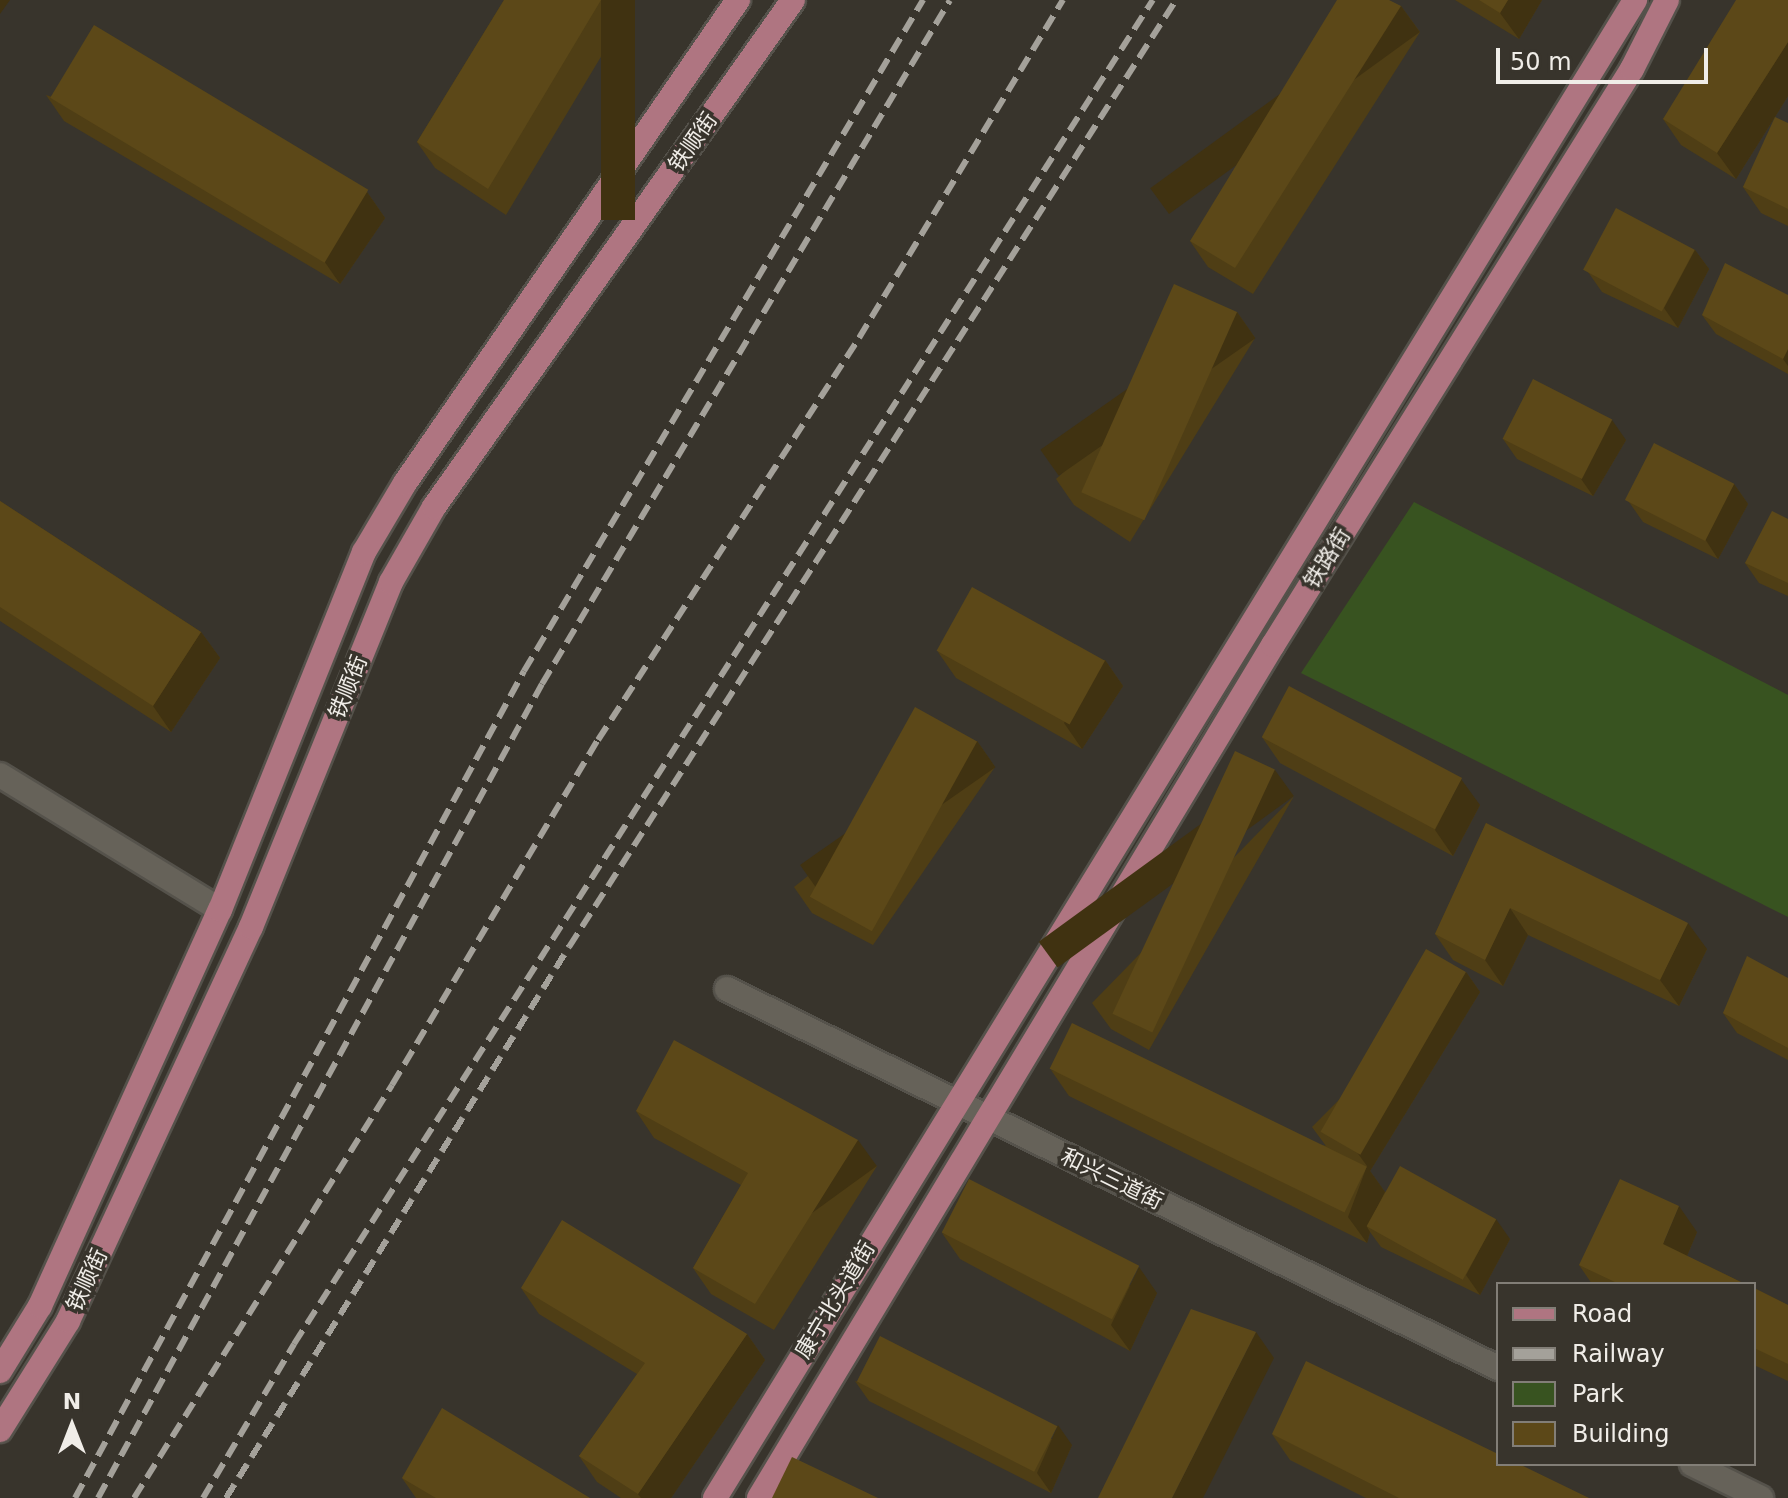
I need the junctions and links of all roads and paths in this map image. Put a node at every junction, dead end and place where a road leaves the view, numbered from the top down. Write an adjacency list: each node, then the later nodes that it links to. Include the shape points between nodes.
1 (738, 0): 6 (main road, 铁顺街, via 405,483 364,552)
2 (793, 0): 12 (main road, 铁顺街, via 434,507 391,582 251,927 68,1321)
3 (1635, 0): 8 (main road, 铁路街)
4 (1667, 0): 9 (main road, 铁路街, via 1632,69 1273,645)
5 (0, 775): 6 (street)
6 (220, 910): 11 (main road, 铁顺街, via 40,1306)
7 (727, 989): 8 (street, 和兴三道街)
8 (955, 1101): 9 (street, 和兴三道街); 14 (main road, 康宁北头道街)
9 (990, 1118): 10 (street, 和兴三道街); 15 (main road, 康宁北头道街)
10 (1496, 1367)
11 (0, 1371)
12 (0, 1430)
13 (1696, 1466): 16 (street)
14 (715, 1498)
15 (759, 1498)
16 (1761, 1498)

